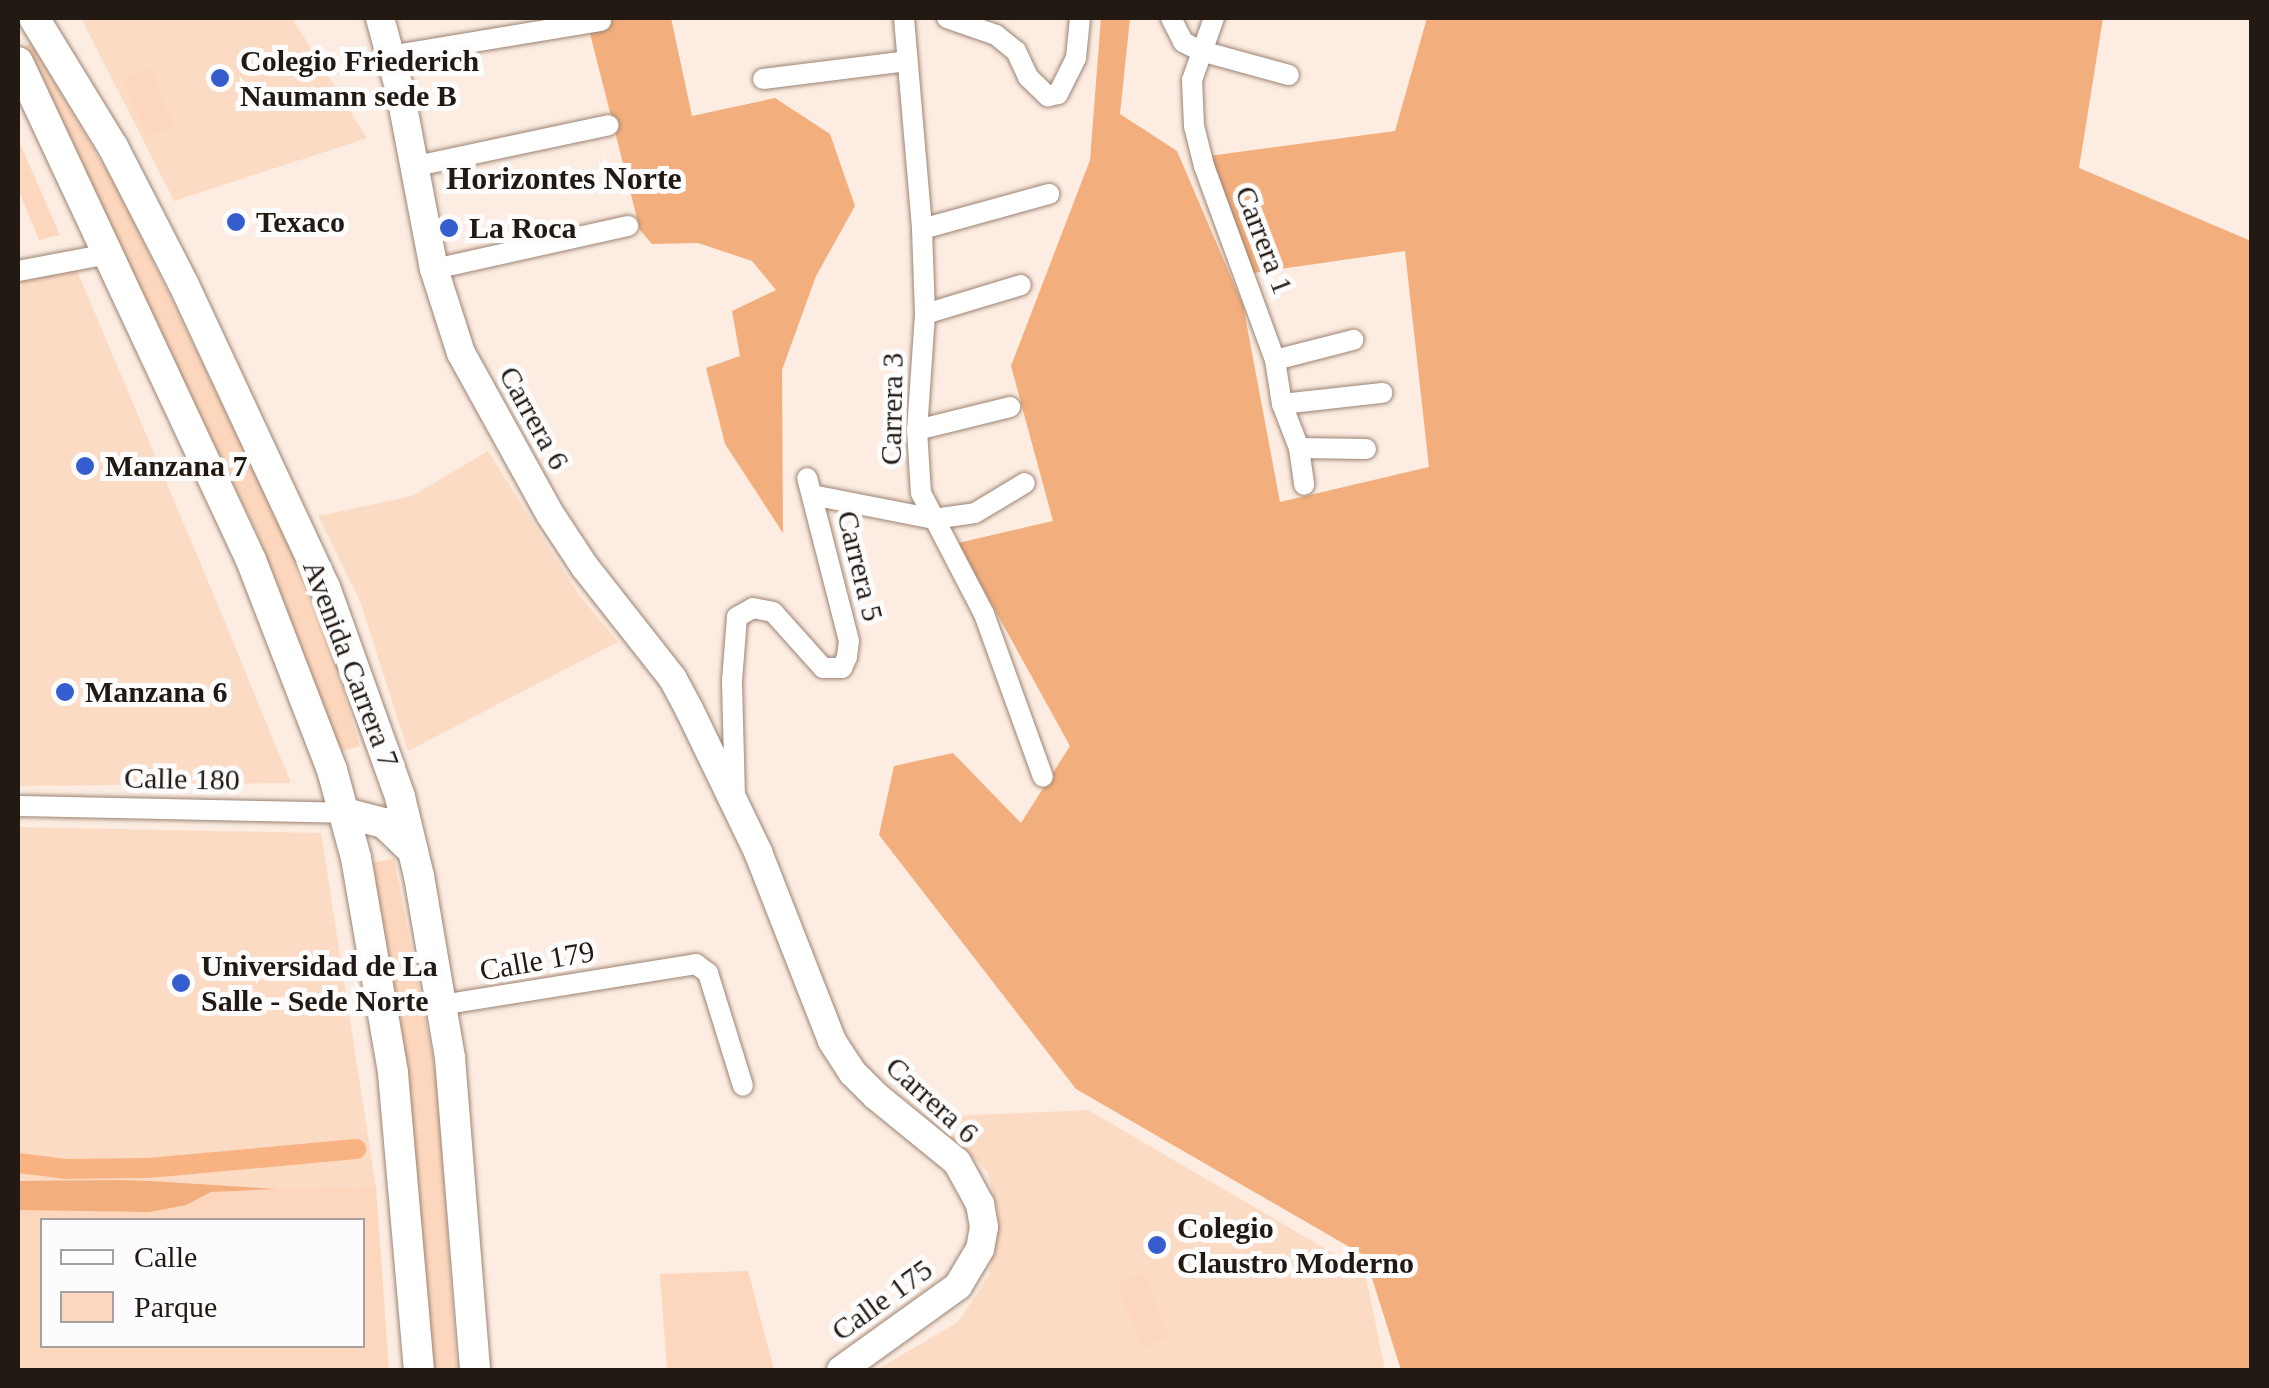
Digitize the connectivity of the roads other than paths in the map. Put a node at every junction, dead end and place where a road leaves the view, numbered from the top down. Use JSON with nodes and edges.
{"nodes":[{"id":1,"x":34,"y":18,"type":"edge"},
{"id":2,"x":380,"y":18,"type":"edge"},
{"id":3,"x":904,"y":18,"type":"edge"},
{"id":4,"x":947,"y":18,"type":"edge"},
{"id":5,"x":1080,"y":18,"type":"edge"},
{"id":6,"x":1171,"y":18,"type":"edge"},
{"id":7,"x":1214,"y":18,"type":"edge"},
{"id":8,"x":601,"y":21,"type":"dead end"},
{"id":9,"x":1201,"y":51,"type":"junction"},
{"id":10,"x":389,"y":56,"type":"junction"},
{"id":11,"x":907,"y":61,"type":"junction"},
{"id":12,"x":18,"y":62,"type":"edge"},
{"id":13,"x":1289,"y":75,"type":"dead end"},
{"id":14,"x":763,"y":79,"type":"dead end"},
{"id":15,"x":609,"y":125,"type":"dead end"},
{"id":16,"x":412,"y":166,"type":"junction"},
{"id":17,"x":1049,"y":194,"type":"dead end"},
{"id":18,"x":628,"y":226,"type":"dead end"},
{"id":19,"x":922,"y":230,"type":"junction"},
{"id":20,"x":108,"y":254,"type":"junction"},
{"id":21,"x":434,"y":268,"type":"junction"},
{"id":22,"x":18,"y":271,"type":"edge"},
{"id":23,"x":1021,"y":285,"type":"dead end"},
{"id":24,"x":924,"y":314,"type":"junction"},
{"id":25,"x":1353,"y":340,"type":"dead end"},
{"id":26,"x":1275,"y":360,"type":"junction"},
{"id":27,"x":1382,"y":393,"type":"dead end"},
{"id":28,"x":1282,"y":404,"type":"junction"},
{"id":29,"x":1010,"y":407,"type":"dead end"},
{"id":30,"x":917,"y":430,"type":"junction"},
{"id":31,"x":1299,"y":448,"type":"junction"},
{"id":32,"x":1366,"y":449,"type":"dead end"},
{"id":33,"x":1025,"y":483,"type":"dead end"},
{"id":34,"x":1304,"y":485,"type":"dead end"},
{"id":35,"x":934,"y":519,"type":"junction"},
{"id":36,"x":737,"y":617,"type":"joint"},
{"id":37,"x":1043,"y":776,"type":"dead end"},
{"id":38,"x":734,"y":805,"type":"junction"},
{"id":39,"x":18,"y":806,"type":"edge"},
{"id":40,"x":344,"y":813,"type":"junction"},
{"id":41,"x":413,"y":851,"type":"junction"},
{"id":42,"x":441,"y":1005,"type":"junction"},
{"id":43,"x":743,"y":1086,"type":"dead end"},
{"id":44,"x":984,"y":1227,"type":"joint"},
{"id":45,"x":418,"y":1370,"type":"edge"},
{"id":46,"x":475,"y":1370,"type":"edge"},
{"id":47,"x":841,"y":1370,"type":"edge"}],
"edges":[{"from":1,"to":41,"type":"main road","name":"Avenida Carrera 7"},
{"from":2,"to":10,"type":"street","name":"Carrera 6"},
{"from":3,"to":11,"type":"street","name":"Carrera 3"},
{"from":4,"to":5,"type":"street"},
{"from":6,"to":9,"type":"street"},
{"from":7,"to":9,"type":"street","name":"Carrera 1"},
{"from":8,"to":10,"type":"street"},
{"from":9,"to":13,"type":"street"},
{"from":9,"to":26,"type":"street","name":"Carrera 1"},
{"from":10,"to":16,"type":"street","name":"Carrera 6"},
{"from":11,"to":14,"type":"street"},
{"from":11,"to":19,"type":"street","name":"Carrera 3"},
{"from":12,"to":20,"type":"main road","name":"Avenida Carrera 7"},
{"from":15,"to":16,"type":"street"},
{"from":16,"to":21,"type":"street","name":"Carrera 6"},
{"from":17,"to":19,"type":"street"},
{"from":18,"to":21,"type":"street"},
{"from":19,"to":24,"type":"street","name":"Carrera 3"},
{"from":20,"to":22,"type":"street"},
{"from":20,"to":40,"type":"main road","name":"Avenida Carrera 7"},
{"from":21,"to":38,"type":"street","name":"Carrera 6"},
{"from":23,"to":24,"type":"street"},
{"from":24,"to":30,"type":"street","name":"Carrera 3"},
{"from":25,"to":26,"type":"street"},
{"from":26,"to":28,"type":"street","name":"Carrera 1"},
{"from":27,"to":28,"type":"street"},
{"from":28,"to":31,"type":"street","name":"Carrera 1"},
{"from":29,"to":30,"type":"street"},
{"from":30,"to":35,"type":"street","name":"Carrera 3"},
{"from":31,"to":32,"type":"street"},
{"from":31,"to":34,"type":"street","name":"Carrera 1"},
{"from":33,"to":35,"type":"street"},
{"from":35,"to":36,"type":"street","name":"Carrera 5"},
{"from":35,"to":37,"type":"street","name":"Carrera 3"},
{"from":36,"to":38,"type":"street","name":"Carrera 6"},
{"from":38,"to":44,"type":"street","name":"Carrera 6"},
{"from":39,"to":40,"type":"street","name":"Calle 180"},
{"from":40,"to":41,"type":"main road"},
{"from":40,"to":45,"type":"main road","name":"Avenida Carrera 7"},
{"from":41,"to":42,"type":"main road","name":"Avenida Carrera 7"},
{"from":42,"to":43,"type":"street","name":"Calle 179"},
{"from":42,"to":46,"type":"main road","name":"Avenida Carrera 7"},
{"from":44,"to":47,"type":"street","name":"Calle 175"}]}
